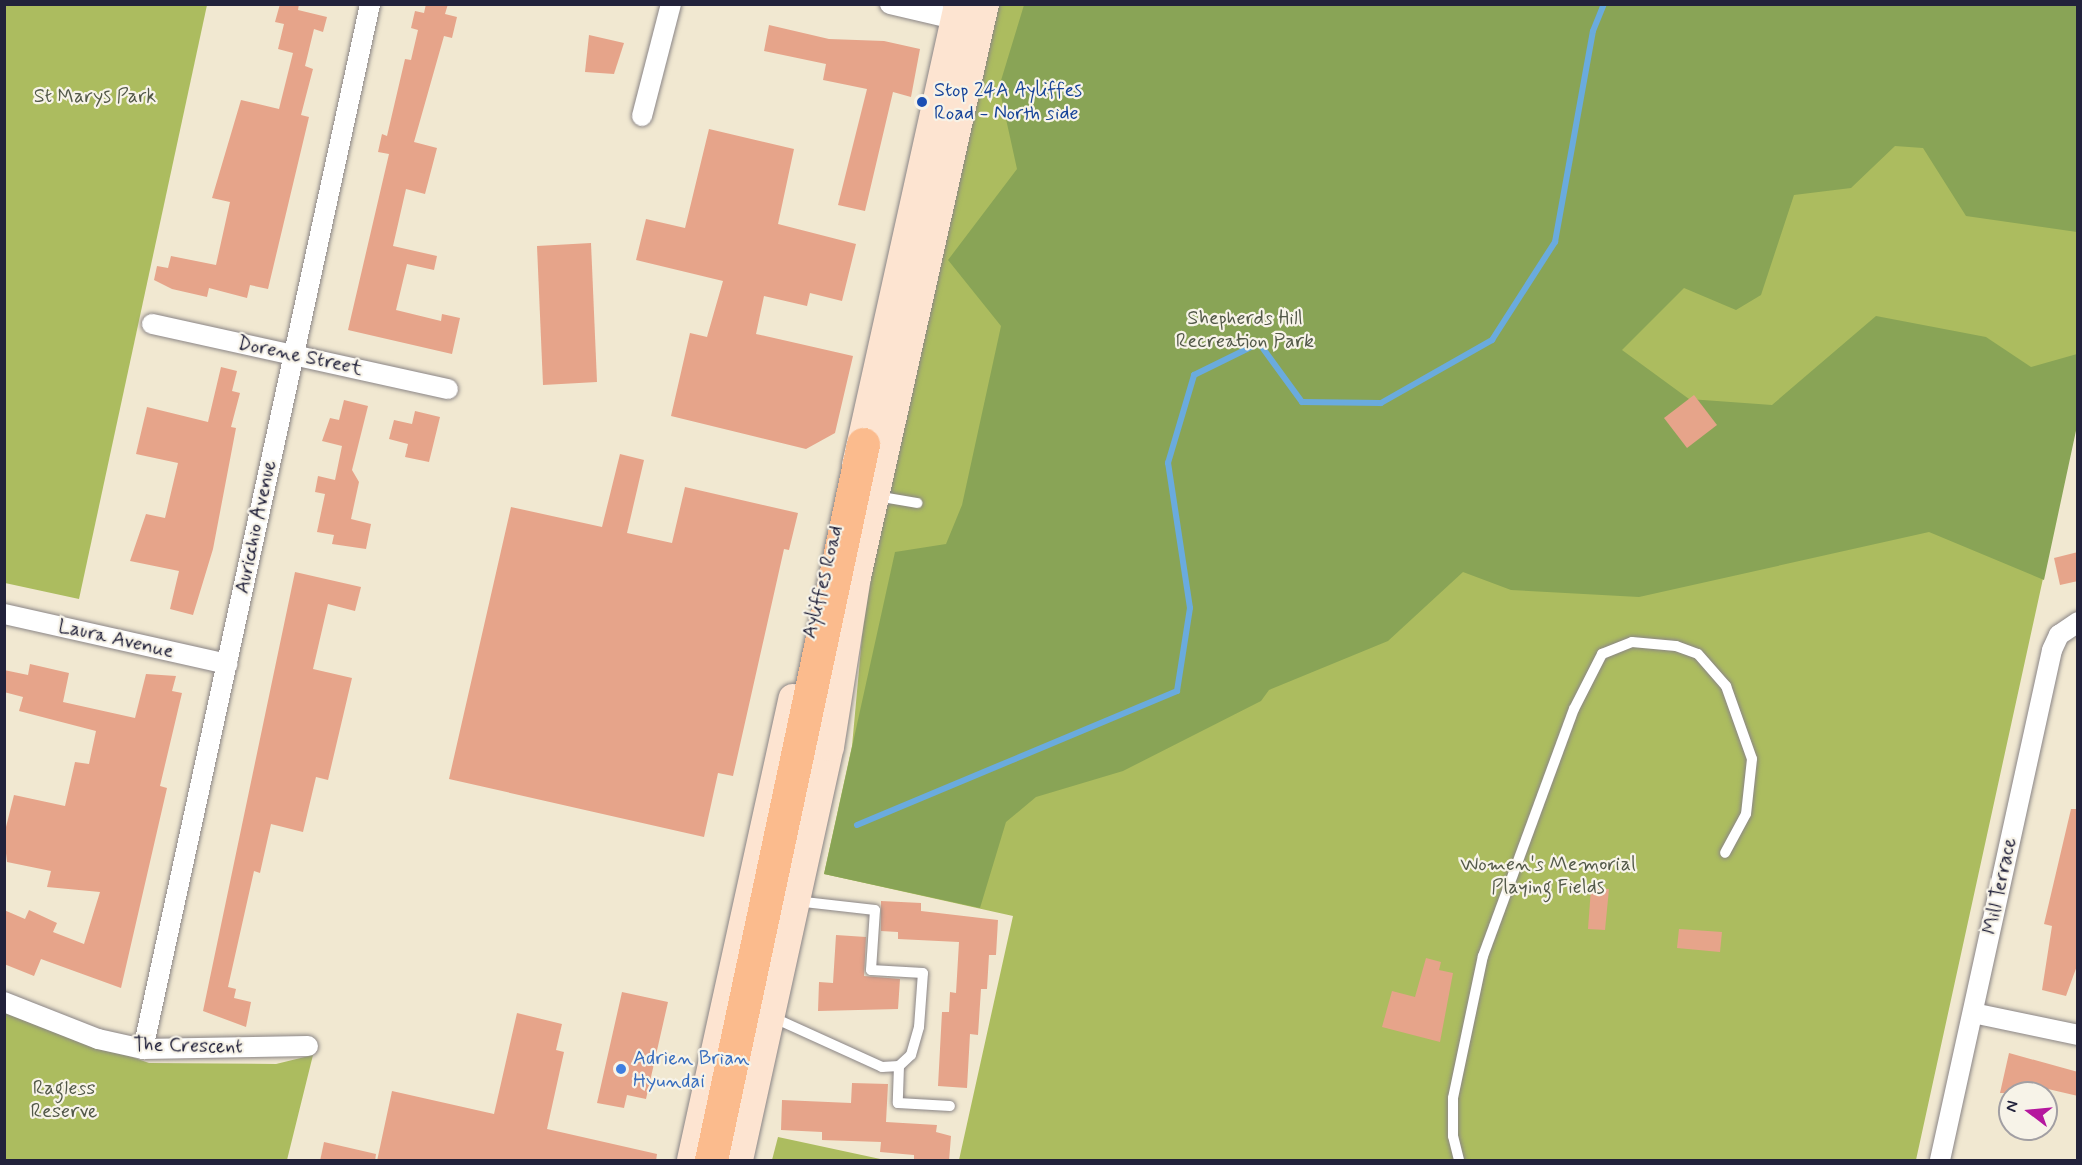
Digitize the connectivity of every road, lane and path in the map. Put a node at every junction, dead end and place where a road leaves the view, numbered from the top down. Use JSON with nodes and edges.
{"nodes":[{"id":1,"x":370,"y":4,"type":"edge"},
{"id":2,"x":671,"y":4,"type":"edge"},
{"id":3,"x":890,"y":4,"type":"edge"},
{"id":4,"x":969,"y":13,"type":"edge"},
{"id":5,"x":642,"y":116,"type":"dead end"},
{"id":6,"x":152,"y":324,"type":"dead end"},
{"id":7,"x":294,"y":355,"type":"junction"},
{"id":8,"x":448,"y":389,"type":"dead end"},
{"id":9,"x":863,"y":444,"type":"junction"},
{"id":10,"x":875,"y":495,"type":"junction"},
{"id":11,"x":917,"y":503,"type":"dead end"},
{"id":12,"x":4,"y":614,"type":"edge"},
{"id":13,"x":2078,"y":622,"type":"edge"},
{"id":14,"x":227,"y":664,"type":"junction"},
{"id":15,"x":1725,"y":853,"type":"dead end"},
{"id":16,"x":796,"y":902,"type":"junction"},
{"id":17,"x":4,"y":1002,"type":"edge"},
{"id":18,"x":1973,"y":1013,"type":"junction"},
{"id":19,"x":770,"y":1016,"type":"junction"},
{"id":20,"x":2078,"y":1035,"type":"edge"},
{"id":21,"x":308,"y":1046,"type":"dead end"},
{"id":22,"x":143,"y":1049,"type":"junction"},
{"id":23,"x":899,"y":1066,"type":"junction"},
{"id":24,"x":950,"y":1106,"type":"dead end"},
{"id":25,"x":691,"y":1161,"type":"edge"},
{"id":26,"x":711,"y":1161,"type":"edge"},
{"id":27,"x":740,"y":1161,"type":"edge"},
{"id":28,"x":1460,"y":1161,"type":"edge"},
{"id":29,"x":1940,"y":1161,"type":"edge"}],
"edges":[{"from":1,"to":7,"type":"street","name":"Auricchio Avenue"},
{"from":2,"to":5,"type":"street"},
{"from":3,"to":4,"type":"street"},
{"from":4,"to":9,"type":"main road","name":"Ayliffes Road"},
{"from":4,"to":10,"type":"main road","name":"Ayliffes Road"},
{"from":6,"to":7,"type":"street","name":"Dorene Street"},
{"from":7,"to":8,"type":"street","name":"Dorene Street"},
{"from":7,"to":14,"type":"street","name":"Auricchio Avenue"},
{"from":9,"to":25,"type":"main road","name":"Ayliffes Road"},
{"from":9,"to":26,"type":"highway"},
{"from":10,"to":11,"type":"lane"},
{"from":10,"to":16,"type":"main road","name":"Ayliffes Road"},
{"from":12,"to":14,"type":"street","name":"Laura Avenue"},
{"from":13,"to":18,"type":"street","name":"Mill Terrace"},
{"from":14,"to":22,"type":"street","name":"Auricchio Avenue"},
{"from":15,"to":28,"type":"lane"},
{"from":16,"to":19,"type":"main road","name":"Ayliffes Road"},
{"from":16,"to":23,"type":"lane"},
{"from":17,"to":22,"type":"street","name":"The Crescent"},
{"from":18,"to":20,"type":"street"},
{"from":18,"to":29,"type":"street","name":"Mill Terrace"},
{"from":19,"to":23,"type":"lane"},
{"from":19,"to":27,"type":"main road","name":"Ayliffes Road"},
{"from":21,"to":22,"type":"street","name":"The Crescent"},
{"from":23,"to":24,"type":"lane"}]}
